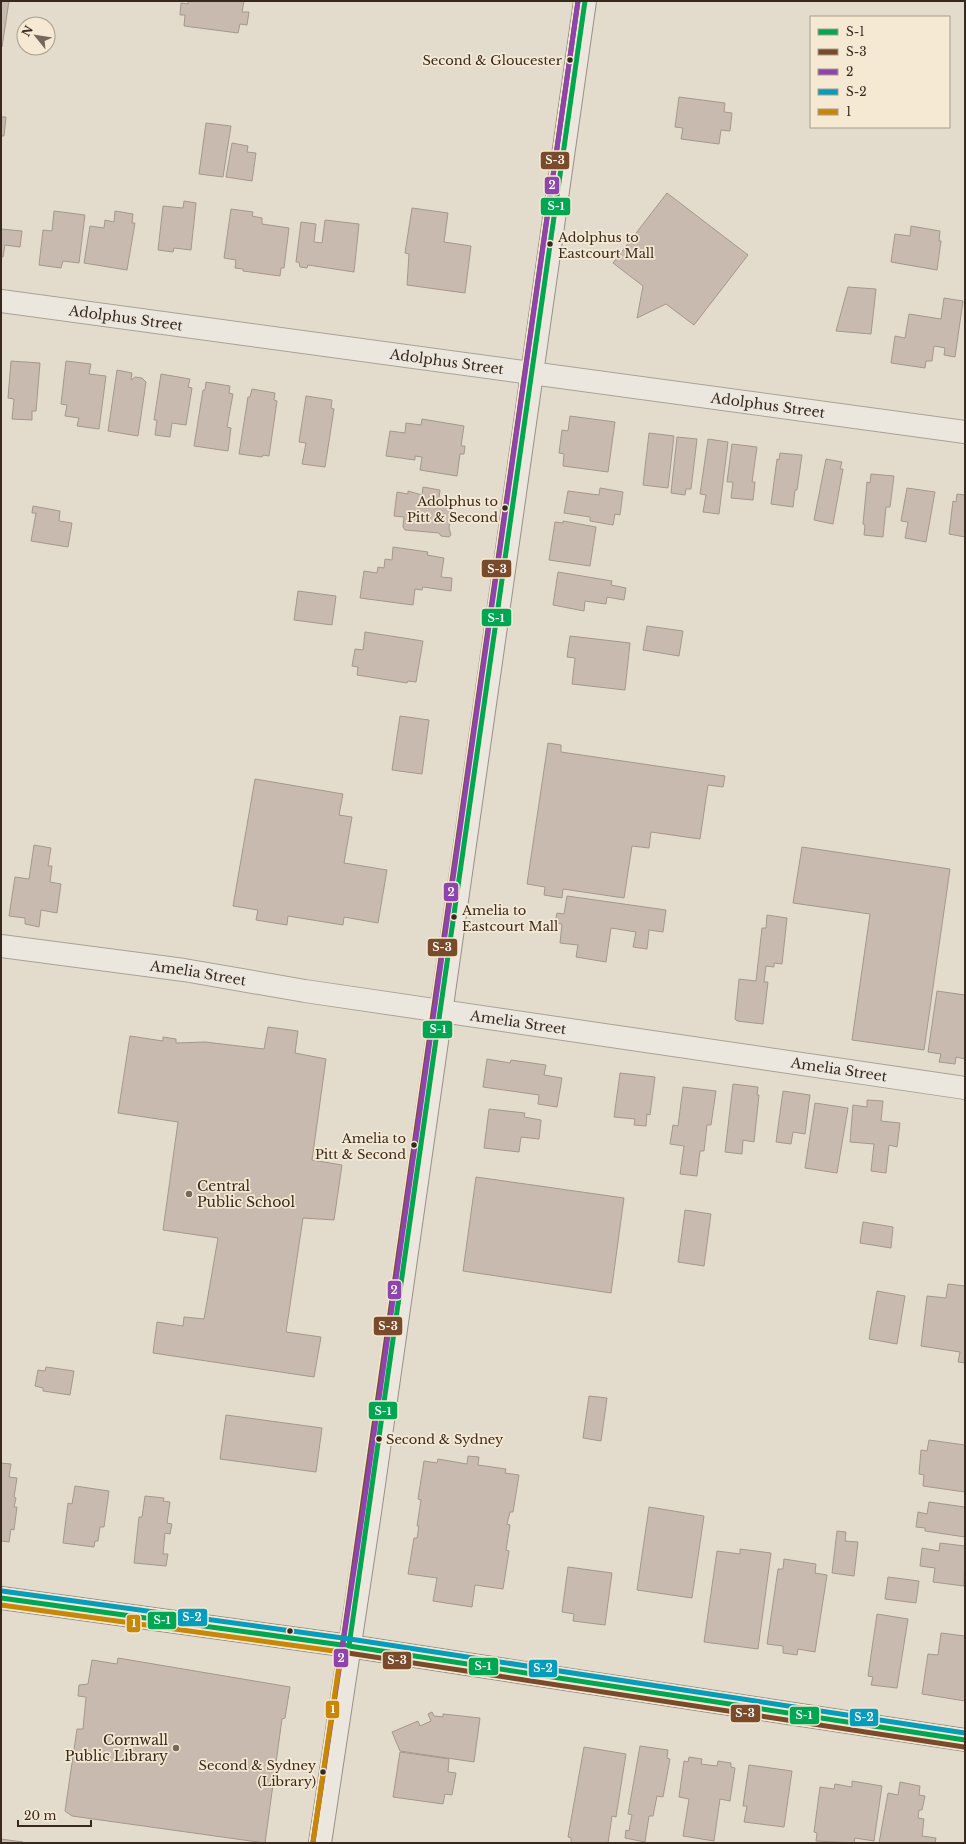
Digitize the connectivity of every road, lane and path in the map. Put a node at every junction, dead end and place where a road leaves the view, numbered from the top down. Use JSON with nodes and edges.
{"nodes":[{"id":1,"x":585,"y":1,"type":"edge"},
{"id":2,"x":1,"y":301,"type":"edge"},
{"id":3,"x":532,"y":373,"type":"junction"},
{"id":4,"x":965,"y":432,"type":"edge"},
{"id":5,"x":1,"y":946,"type":"edge"},
{"id":6,"x":440,"y":1010,"type":"junction"},
{"id":7,"x":965,"y":1088,"type":"edge"},
{"id":8,"x":1,"y":1598,"type":"edge"},
{"id":9,"x":349,"y":1646,"type":"junction"},
{"id":10,"x":965,"y":1740,"type":"edge"},
{"id":11,"x":320,"y":1843,"type":"edge"}],
"edges":[{"from":1,"to":3,"type":"street"},
{"from":2,"to":3,"type":"street","name":"Adolphus Street"},
{"from":3,"to":4,"type":"street","name":"Adolphus Street"},
{"from":3,"to":6,"type":"street"},
{"from":5,"to":6,"type":"street","name":"Amelia Street"},
{"from":6,"to":7,"type":"street","name":"Amelia Street"},
{"from":6,"to":9,"type":"street"},
{"from":8,"to":9,"type":"street"},
{"from":9,"to":10,"type":"street"},
{"from":9,"to":11,"type":"street"}]}
